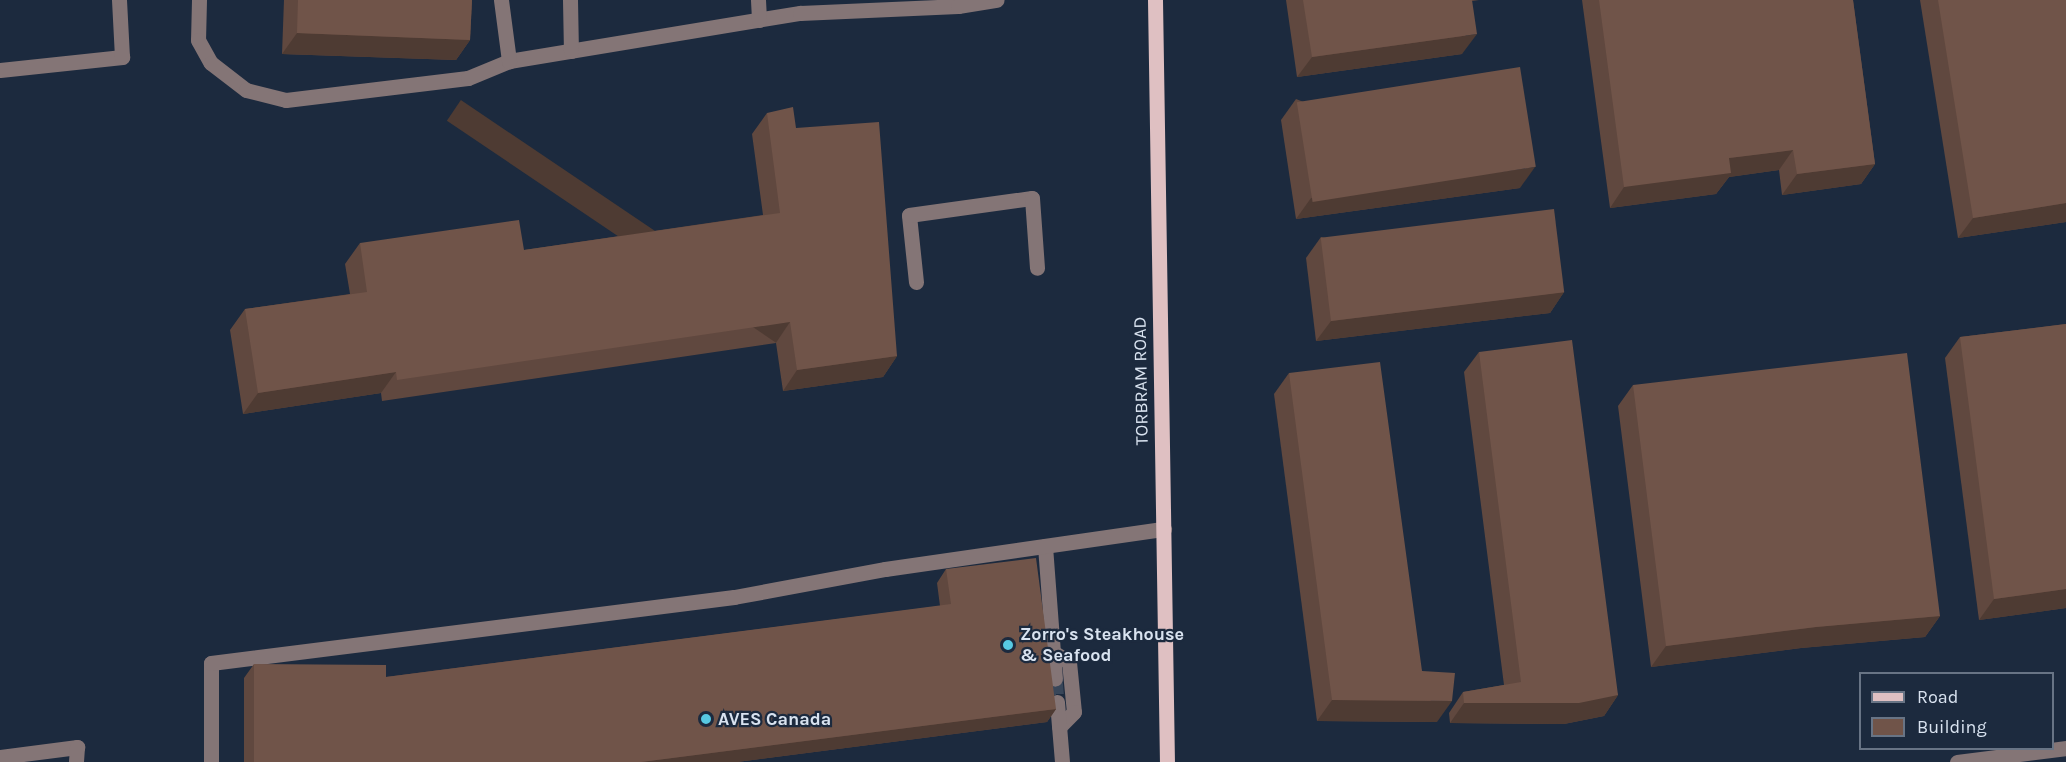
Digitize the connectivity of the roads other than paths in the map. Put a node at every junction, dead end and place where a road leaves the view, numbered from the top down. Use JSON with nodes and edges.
{"nodes":[{"id":1,"x":119,"y":0,"type":"edge"},
{"id":2,"x":199,"y":0,"type":"edge"},
{"id":3,"x":501,"y":0,"type":"edge"},
{"id":4,"x":570,"y":0,"type":"edge"},
{"id":5,"x":758,"y":0,"type":"edge"},
{"id":6,"x":997,"y":0,"type":"edge"},
{"id":7,"x":1155,"y":0,"type":"edge"},
{"id":8,"x":800,"y":7,"type":"edge"},
{"id":9,"x":759,"y":20,"type":"junction"},
{"id":10,"x":571,"y":51,"type":"junction"},
{"id":11,"x":509,"y":61,"type":"junction"},
{"id":12,"x":0,"y":70,"type":"edge"},
{"id":13,"x":1037,"y":268,"type":"dead end"},
{"id":14,"x":916,"y":282,"type":"dead end"},
{"id":15,"x":1164,"y":529,"type":"junction"},
{"id":16,"x":1045,"y":546,"type":"junction"},
{"id":17,"x":1053,"y":652,"type":"junction"},
{"id":18,"x":1055,"y":679,"type":"tunnel mouth"},
{"id":19,"x":1057,"y":702,"type":"tunnel mouth"},
{"id":20,"x":1059,"y":727,"type":"junction"},
{"id":21,"x":2051,"y":750,"type":"edge"},
{"id":22,"x":0,"y":757,"type":"edge"},
{"id":23,"x":76,"y":762,"type":"edge"},
{"id":24,"x":211,"y":762,"type":"edge"},
{"id":25,"x":1062,"y":762,"type":"edge"},
{"id":26,"x":1167,"y":762,"type":"edge"},
{"id":27,"x":1963,"y":762,"type":"edge"}],
"edges":[{"from":1,"to":12,"type":"street"},
{"from":2,"to":11,"type":"street"},
{"from":3,"to":11,"type":"street"},
{"from":4,"to":10,"type":"street"},
{"from":5,"to":9,"type":"street"},
{"from":6,"to":8,"type":"street"},
{"from":7,"to":15,"type":"main road","name":"TORBRAM ROAD"},
{"from":8,"to":9,"type":"street"},
{"from":9,"to":10,"type":"street"},
{"from":10,"to":11,"type":"street"},
{"from":13,"to":14,"type":"street"},
{"from":15,"to":16,"type":"street"},
{"from":15,"to":26,"type":"main road","name":"TORBRAM ROAD"},
{"from":16,"to":17,"type":"street"},
{"from":16,"to":24,"type":"street"},
{"from":17,"to":18,"type":"street"},
{"from":17,"to":20,"type":"street"},
{"from":19,"to":20,"type":"street"},
{"from":20,"to":25,"type":"street"},
{"from":21,"to":27,"type":"street"},
{"from":22,"to":23,"type":"street"}]}
